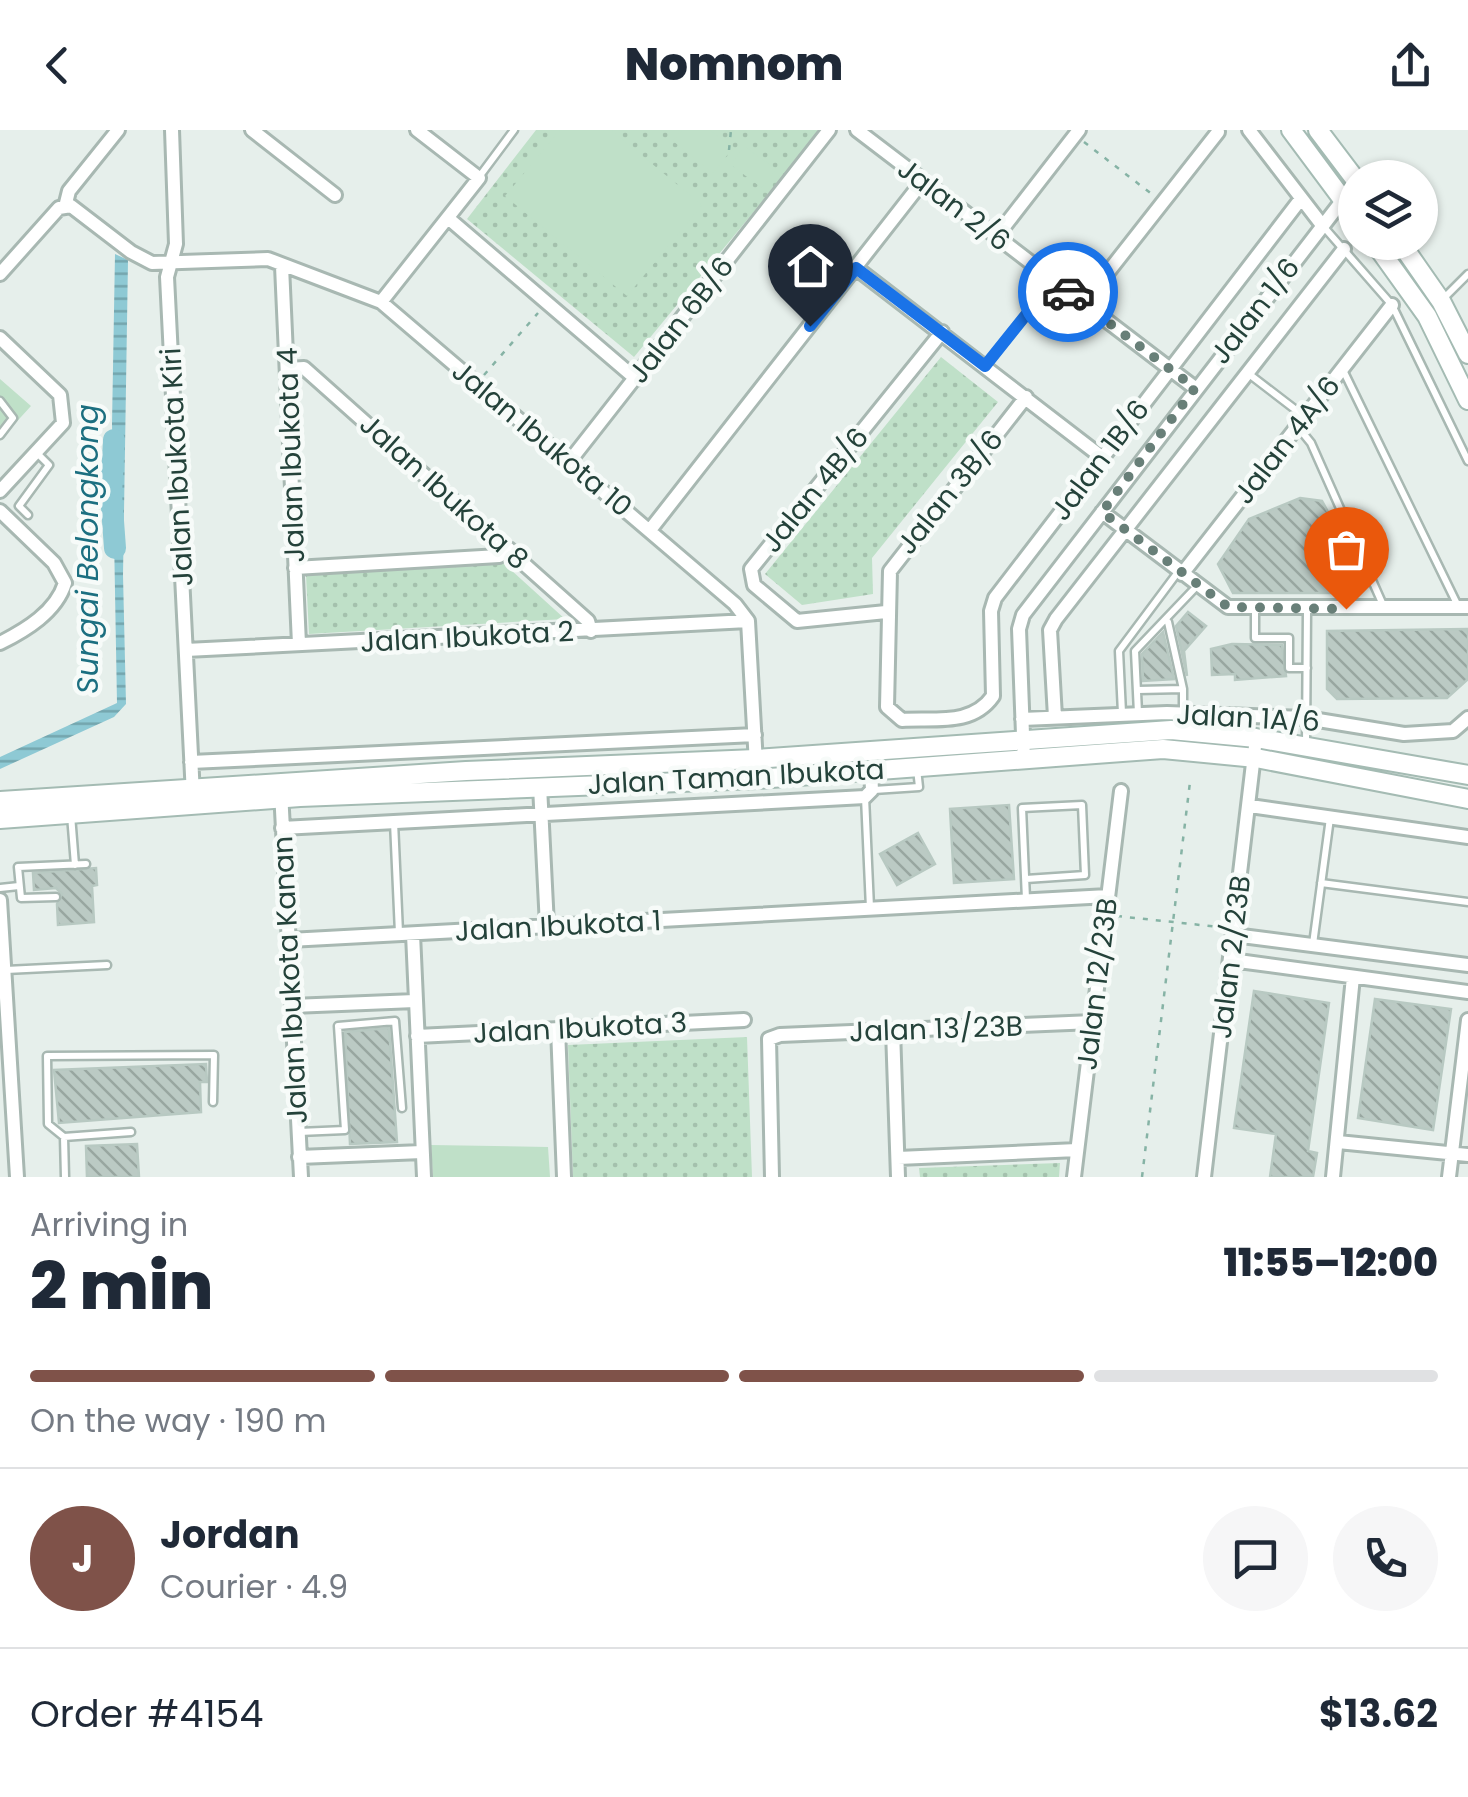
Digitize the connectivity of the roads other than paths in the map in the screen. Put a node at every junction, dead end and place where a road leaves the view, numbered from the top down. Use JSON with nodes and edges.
{"nodes":[{"id":1,"x":118,"y":130,"type":"edge"},
{"id":2,"x":172,"y":130,"type":"edge"},
{"id":3,"x":252,"y":130,"type":"edge"},
{"id":4,"x":416,"y":130,"type":"edge"},
{"id":5,"x":514,"y":130,"type":"edge"},
{"id":6,"x":828,"y":130,"type":"edge"},
{"id":7,"x":856,"y":130,"type":"edge"},
{"id":8,"x":1056,"y":130,"type":"edge"},
{"id":9,"x":1249,"y":130,"type":"edge"},
{"id":10,"x":1290,"y":130,"type":"edge"},
{"id":11,"x":1318,"y":130,"type":"edge"},
{"id":12,"x":1218,"y":132,"type":"edge"},
{"id":13,"x":1075,"y":135,"type":"edge"},
{"id":14,"x":1338,"y":165,"type":"edge"},
{"id":15,"x":1338,"y":175,"type":"edge"},
{"id":16,"x":479,"y":178,"type":"junction"},
{"id":17,"x":922,"y":182,"type":"junction"},
{"id":18,"x":335,"y":195,"type":"dead end"},
{"id":19,"x":1300,"y":200,"type":"junction"},
{"id":20,"x":1338,"y":204,"type":"edge"},
{"id":21,"x":65,"y":207,"type":"junction"},
{"id":22,"x":448,"y":218,"type":"junction"},
{"id":23,"x":1322,"y":225,"type":"junction"},
{"id":24,"x":996,"y":237,"type":"junction"},
{"id":25,"x":1338,"y":243,"type":"edge"},
{"id":26,"x":1338,"y":258,"type":"edge"},
{"id":27,"x":1353,"y":260,"type":"edge"},
{"id":28,"x":1387,"y":260,"type":"edge"},
{"id":29,"x":1413,"y":260,"type":"edge"},
{"id":30,"x":168,"y":265,"type":"junction"},
{"id":31,"x":282,"y":266,"type":"junction"},
{"id":32,"x":856,"y":268,"type":"junction"},
{"id":33,"x":0,"y":274,"type":"edge"},
{"id":34,"x":1468,"y":274,"type":"edge"},
{"id":35,"x":1053,"y":281,"type":"junction"},
{"id":36,"x":1441,"y":300,"type":"junction"},
{"id":37,"x":381,"y":302,"type":"junction"},
{"id":38,"x":1083,"y":304,"type":"junction"},
{"id":39,"x":1392,"y":305,"type":"junction"},
{"id":40,"x":942,"y":332,"type":"junction"},
{"id":41,"x":0,"y":338,"type":"edge"},
{"id":42,"x":1468,"y":354,"type":"edge"},
{"id":43,"x":985,"y":366,"type":"junction"},
{"id":44,"x":1170,"y":368,"type":"junction"},
{"id":45,"x":288,"y":369,"type":"junction"},
{"id":46,"x":1342,"y":369,"type":"junction"},
{"id":47,"x":1248,"y":374,"type":"junction"},
{"id":48,"x":636,"y":379,"type":"junction"},
{"id":49,"x":1195,"y":388,"type":"junction"},
{"id":50,"x":1026,"y":398,"type":"junction"},
{"id":51,"x":1468,"y":400,"type":"edge"},
{"id":52,"x":0,"y":401,"type":"edge"},
{"id":53,"x":1301,"y":421,"type":"junction"},
{"id":54,"x":0,"y":435,"type":"edge"},
{"id":55,"x":36,"y":452,"type":"junction"},
{"id":56,"x":1102,"y":458,"type":"junction"},
{"id":57,"x":1468,"y":461,"type":"edge"},
{"id":58,"x":569,"y":462,"type":"junction"},
{"id":59,"x":0,"y":491,"type":"edge"},
{"id":60,"x":0,"y":512,"type":"edge"},
{"id":61,"x":1102,"y":512,"type":"junction"},
{"id":62,"x":28,"y":515,"type":"dead end"},
{"id":63,"x":650,"y":530,"type":"junction"},
{"id":64,"x":1126,"y":530,"type":"junction"},
{"id":65,"x":509,"y":549,"type":"junction"},
{"id":66,"x":296,"y":568,"type":"junction"},
{"id":67,"x":1180,"y":573,"type":"junction"},
{"id":68,"x":1197,"y":586,"type":"junction"},
{"id":69,"x":1463,"y":608,"type":"edge"},
{"id":70,"x":1255,"y":609,"type":"junction"},
{"id":71,"x":1384,"y":609,"type":"junction"},
{"id":72,"x":1307,"y":610,"type":"junction"},
{"id":73,"x":886,"y":612,"type":"junction"},
{"id":74,"x":748,"y":621,"type":"junction"},
{"id":75,"x":1168,"y":622,"type":"junction"},
{"id":76,"x":591,"y":631,"type":"junction"},
{"id":77,"x":0,"y":643,"type":"edge"},
{"id":78,"x":299,"y":644,"type":"junction"},
{"id":79,"x":186,"y":650,"type":"junction"},
{"id":80,"x":1306,"y":668,"type":"junction"},
{"id":81,"x":1138,"y":690,"type":"junction"},
{"id":82,"x":1183,"y":690,"type":"junction"},
{"id":83,"x":1122,"y":714,"type":"junction"},
{"id":84,"x":1138,"y":714,"type":"junction"},
{"id":85,"x":1183,"y":714,"type":"junction"},
{"id":86,"x":1055,"y":717,"type":"junction"},
{"id":87,"x":947,"y":718,"type":"joint"},
{"id":88,"x":1306,"y":718,"type":"junction"},
{"id":89,"x":1468,"y":718,"type":"edge"},
{"id":90,"x":1022,"y":719,"type":"junction"},
{"id":91,"x":754,"y":735,"type":"junction"},
{"id":92,"x":1256,"y":738,"type":"junction"},
{"id":93,"x":1023,"y":741,"type":"junction"},
{"id":94,"x":1306,"y":746,"type":"junction"},
{"id":95,"x":464,"y":748,"type":"junction"},
{"id":96,"x":1256,"y":758,"type":"junction"},
{"id":97,"x":756,"y":759,"type":"junction"},
{"id":98,"x":1024,"y":761,"type":"junction"},
{"id":99,"x":191,"y":762,"type":"junction"},
{"id":100,"x":466,"y":771,"type":"junction"},
{"id":101,"x":1468,"y":775,"type":"edge"},
{"id":102,"x":757,"y":778,"type":"junction"},
{"id":103,"x":540,"y":786,"type":"junction"},
{"id":104,"x":870,"y":786,"type":"junction"},
{"id":105,"x":280,"y":791,"type":"junction"},
{"id":106,"x":1121,"y":791,"type":"dead end"},
{"id":107,"x":193,"y":797,"type":"junction"},
{"id":108,"x":1468,"y":799,"type":"edge"},
{"id":109,"x":0,"y":801,"type":"edge"},
{"id":110,"x":1250,"y":806,"type":"junction"},
{"id":111,"x":71,"y":814,"type":"junction"},
{"id":112,"x":542,"y":814,"type":"junction"},
{"id":113,"x":1330,"y":817,"type":"junction"},
{"id":114,"x":0,"y":819,"type":"edge"},
{"id":115,"x":394,"y":822,"type":"junction"},
{"id":116,"x":282,"y":828,"type":"junction"},
{"id":117,"x":1468,"y":837,"type":"edge"},
{"id":118,"x":75,"y":864,"type":"junction"},
{"id":119,"x":86,"y":864,"type":"dead end"},
{"id":120,"x":1026,"y":878,"type":"junction"},
{"id":121,"x":1321,"y":883,"type":"junction"},
{"id":122,"x":19,"y":886,"type":"junction"},
{"id":123,"x":0,"y":888,"type":"edge"},
{"id":124,"x":56,"y":896,"type":"dead end"},
{"id":125,"x":1108,"y":896,"type":"junction"},
{"id":126,"x":0,"y":900,"type":"edge"},
{"id":127,"x":1026,"y":900,"type":"junction"},
{"id":128,"x":1468,"y":902,"type":"edge"},
{"id":129,"x":870,"y":909,"type":"junction"},
{"id":130,"x":547,"y":926,"type":"junction"},
{"id":131,"x":1234,"y":932,"type":"junction"},
{"id":132,"x":406,"y":934,"type":"junction"},
{"id":133,"x":288,"y":940,"type":"junction"},
{"id":134,"x":1313,"y":946,"type":"junction"},
{"id":135,"x":1231,"y":960,"type":"junction"},
{"id":136,"x":107,"y":965,"type":"dead end"},
{"id":137,"x":1468,"y":966,"type":"edge"},
{"id":138,"x":1354,"y":977,"type":"junction"},
{"id":139,"x":3,"y":980,"type":"edge"},
{"id":140,"x":1468,"y":992,"type":"edge"},
{"id":141,"x":414,"y":1001,"type":"junction"},
{"id":142,"x":292,"y":1006,"type":"junction"},
{"id":143,"x":744,"y":1020,"type":"dead end"},
{"id":144,"x":1468,"y":1020,"type":"edge"},
{"id":145,"x":1093,"y":1022,"type":"junction"},
{"id":146,"x":558,"y":1029,"type":"junction"},
{"id":147,"x":894,"y":1030,"type":"junction"},
{"id":148,"x":417,"y":1036,"type":"junction"},
{"id":149,"x":418,"y":1060,"type":"junction"},
{"id":150,"x":399,"y":1062,"type":"junction"},
{"id":151,"x":213,"y":1102,"type":"dead end"},
{"id":152,"x":402,"y":1108,"type":"dead end"},
{"id":153,"x":131,"y":1132,"type":"dead end"},
{"id":154,"x":298,"y":1132,"type":"junction"},
{"id":155,"x":64,"y":1137,"type":"junction"},
{"id":156,"x":1338,"y":1142,"type":"junction"},
{"id":157,"x":1077,"y":1150,"type":"junction"},
{"id":158,"x":422,"y":1152,"type":"junction"},
{"id":159,"x":1452,"y":1154,"type":"junction"},
{"id":160,"x":1468,"y":1155,"type":"edge"},
{"id":161,"x":299,"y":1157,"type":"junction"},
{"id":162,"x":898,"y":1158,"type":"junction"},
{"id":163,"x":17,"y":1177,"type":"edge"},
{"id":164,"x":65,"y":1177,"type":"edge"},
{"id":165,"x":301,"y":1177,"type":"edge"},
{"id":166,"x":424,"y":1177,"type":"edge"},
{"id":167,"x":564,"y":1177,"type":"edge"},
{"id":168,"x":772,"y":1177,"type":"edge"},
{"id":169,"x":898,"y":1177,"type":"edge"},
{"id":170,"x":1074,"y":1177,"type":"edge"},
{"id":171,"x":1204,"y":1177,"type":"edge"},
{"id":172,"x":1333,"y":1177,"type":"edge"},
{"id":173,"x":1449,"y":1177,"type":"edge"}],
"edges":[{"from":1,"to":21,"type":"street"},
{"from":2,"to":30,"type":"street","name":"Jalan Ibukota Kiri"},
{"from":3,"to":18,"type":"street"},
{"from":4,"to":16,"type":"street"},
{"from":5,"to":16,"type":"lane"},
{"from":6,"to":48,"type":"street","name":"Jalan 6B/6"},
{"from":7,"to":17,"type":"street","name":"Jalan 2/6"},
{"from":8,"to":13,"type":"street"},
{"from":9,"to":19,"type":"street"},
{"from":10,"to":15,"type":"main road"},
{"from":11,"to":14,"type":"main road"},
{"from":12,"to":38,"type":"street"},
{"from":13,"to":24,"type":"street"},
{"from":16,"to":22,"type":"street"},
{"from":17,"to":24,"type":"street","name":"Jalan 2/6"},
{"from":17,"to":32,"type":"street"},
{"from":19,"to":23,"type":"street"},
{"from":19,"to":44,"type":"street","name":"Jalan 1B/6"},
{"from":20,"to":23,"type":"street","name":"Jalan 1/6"},
{"from":21,"to":30,"type":"street"},
{"from":21,"to":33,"type":"street"},
{"from":22,"to":37,"type":"street"},
{"from":22,"to":48,"type":"street"},
{"from":23,"to":25,"type":"lane"},
{"from":23,"to":49,"type":"street","name":"Jalan 1/6"},
{"from":24,"to":35,"type":"street","name":"Jalan 2/6"},
{"from":26,"to":47,"type":"street"},
{"from":27,"to":39,"type":"lane"},
{"from":28,"to":51,"type":"main road"},
{"from":29,"to":36,"type":"main road"},
{"from":30,"to":31,"type":"street","name":"Jalan Ibukota 10"},
{"from":30,"to":79,"type":"street","name":"Jalan Ibukota Kiri"},
{"from":31,"to":37,"type":"street","name":"Jalan Ibukota 10"},
{"from":31,"to":45,"type":"street","name":"Jalan Ibukota 4"},
{"from":32,"to":40,"type":"street"},
{"from":32,"to":63,"type":"street"},
{"from":34,"to":36,"type":"lane"},
{"from":35,"to":38,"type":"street","name":"Jalan 2/6"},
{"from":35,"to":43,"type":"lane"},
{"from":36,"to":42,"type":"main road"},
{"from":37,"to":58,"type":"street","name":"Jalan Ibukota 10"},
{"from":38,"to":44,"type":"street","name":"Jalan 2/6"},
{"from":39,"to":46,"type":"street","name":"Jalan 4A/6"},
{"from":39,"to":57,"type":"lane"},
{"from":40,"to":43,"type":"street"},
{"from":40,"to":73,"type":"street","name":"Jalan 4B/6"},
{"from":41,"to":55,"type":"street"},
{"from":43,"to":50,"type":"street"},
{"from":44,"to":49,"type":"street","name":"Jalan 2/6"},
{"from":44,"to":56,"type":"street","name":"Jalan 1B/6"},
{"from":45,"to":65,"type":"street","name":"Jalan Ibukota 8"},
{"from":45,"to":66,"type":"street","name":"Jalan Ibukota 4"},
{"from":46,"to":53,"type":"street","name":"Jalan 4A/6"},
{"from":46,"to":69,"type":"lane"},
{"from":47,"to":53,"type":"lane"},
{"from":47,"to":64,"type":"street"},
{"from":48,"to":58,"type":"street","name":"Jalan 6B/6"},
{"from":49,"to":61,"type":"street","name":"Jalan 1/6"},
{"from":50,"to":56,"type":"street"},
{"from":50,"to":73,"type":"street","name":"Jalan 3B/6"},
{"from":52,"to":54,"type":"lane"},
{"from":53,"to":67,"type":"street","name":"Jalan 4A/6"},
{"from":53,"to":71,"type":"lane"},
{"from":55,"to":59,"type":"street"},
{"from":55,"to":62,"type":"lane"},
{"from":56,"to":87,"type":"street","name":"Jalan 1B/6"},
{"from":58,"to":63,"type":"street","name":"Jalan Ibukota 10"},
{"from":60,"to":77,"type":"street"},
{"from":61,"to":64,"type":"street"},
{"from":61,"to":90,"type":"street","name":"Jalan 1/6"},
{"from":63,"to":74,"type":"street","name":"Jalan Ibukota 10"},
{"from":64,"to":67,"type":"street"},
{"from":64,"to":86,"type":"street"},
{"from":65,"to":66,"type":"street"},
{"from":65,"to":76,"type":"street","name":"Jalan Ibukota 8"},
{"from":66,"to":78,"type":"street","name":"Jalan Ibukota 4"},
{"from":67,"to":68,"type":"street"},
{"from":67,"to":83,"type":"lane"},
{"from":68,"to":70,"type":"street"},
{"from":68,"to":75,"type":"lane"},
{"from":69,"to":71,"type":"street"},
{"from":70,"to":72,"type":"street"},
{"from":70,"to":80,"type":"lane"},
{"from":71,"to":72,"type":"street"},
{"from":72,"to":80,"type":"lane"},
{"from":73,"to":87,"type":"street","name":"Jalan 3B/6"},
{"from":74,"to":76,"type":"street","name":"Jalan Ibukota 2"},
{"from":74,"to":91,"type":"street"},
{"from":75,"to":81,"type":"lane"},
{"from":75,"to":82,"type":"lane"},
{"from":76,"to":78,"type":"street","name":"Jalan Ibukota 2"},
{"from":78,"to":79,"type":"street","name":"Jalan Ibukota 2"},
{"from":79,"to":99,"type":"street","name":"Jalan Ibukota Kiri"},
{"from":80,"to":88,"type":"lane"},
{"from":81,"to":82,"type":"lane"},
{"from":81,"to":84,"type":"lane"},
{"from":82,"to":85,"type":"lane"},
{"from":83,"to":84,"type":"street","name":"Jalan 1A/6"},
{"from":83,"to":86,"type":"street","name":"Jalan 1A/6"},
{"from":84,"to":85,"type":"street","name":"Jalan 1A/6"},
{"from":85,"to":88,"type":"street","name":"Jalan 1A/6"},
{"from":86,"to":90,"type":"street","name":"Jalan 1A/6"},
{"from":88,"to":89,"type":"street","name":"Jalan 1A/6"},
{"from":88,"to":94,"type":"lane"},
{"from":90,"to":93,"type":"street","name":"Jalan 1/6"},
{"from":91,"to":95,"type":"street"},
{"from":91,"to":97,"type":"street"},
{"from":92,"to":93,"type":"main road","name":"Jalan Taman Ibukota"},
{"from":92,"to":94,"type":"main road","name":"Jalan Taman Ibukota"},
{"from":92,"to":96,"type":"street","name":"Jalan 2/23B"},
{"from":93,"to":97,"type":"main road","name":"Jalan Taman Ibukota"},
{"from":93,"to":98,"type":"street","name":"Jalan 1/6"},
{"from":94,"to":101,"type":"main road","name":"Jalan Taman Ibukota"},
{"from":95,"to":99,"type":"street"},
{"from":95,"to":100,"type":"street"},
{"from":96,"to":98,"type":"main road","name":"Jalan Taman Ibukota"},
{"from":96,"to":108,"type":"main road","name":"Jalan Taman Ibukota"},
{"from":96,"to":110,"type":"street","name":"Jalan 2/23B"},
{"from":97,"to":100,"type":"main road","name":"Jalan Taman Ibukota"},
{"from":97,"to":102,"type":"street"},
{"from":98,"to":104,"type":"main road","name":"Jalan Taman Ibukota"},
{"from":99,"to":107,"type":"street","name":"Jalan Ibukota Kiri"},
{"from":100,"to":105,"type":"main road","name":"Jalan Taman Ibukota"},
{"from":102,"to":103,"type":"main road","name":"Jalan Taman Ibukota"},
{"from":102,"to":104,"type":"main road","name":"Jalan Taman Ibukota"},
{"from":103,"to":105,"type":"main road","name":"Jalan Taman Ibukota"},
{"from":103,"to":112,"type":"street"},
{"from":104,"to":112,"type":"street"},
{"from":104,"to":129,"type":"lane"},
{"from":105,"to":107,"type":"main road","name":"Jalan Taman Ibukota"},
{"from":105,"to":116,"type":"street","name":"Jalan Ibukota Kanan"},
{"from":106,"to":125,"type":"street","name":"Jalan 12/23B"},
{"from":107,"to":109,"type":"main road","name":"Jalan Taman Ibukota"},
{"from":107,"to":111,"type":"main road","name":"Jalan Taman Ibukota"},
{"from":110,"to":113,"type":"street"},
{"from":110,"to":131,"type":"street","name":"Jalan 2/23B"},
{"from":111,"to":114,"type":"main road","name":"Jalan Taman Ibukota"},
{"from":111,"to":118,"type":"lane"},
{"from":112,"to":115,"type":"street"},
{"from":112,"to":130,"type":"street"},
{"from":113,"to":117,"type":"street"},
{"from":113,"to":121,"type":"lane"},
{"from":115,"to":116,"type":"street"},
{"from":115,"to":132,"type":"lane"},
{"from":116,"to":133,"type":"street","name":"Jalan Ibukota Kanan"},
{"from":118,"to":119,"type":"lane"},
{"from":118,"to":122,"type":"lane"},
{"from":120,"to":120,"type":"lane"},
{"from":120,"to":127,"type":"lane"},
{"from":121,"to":128,"type":"lane"},
{"from":121,"to":134,"type":"lane"},
{"from":122,"to":123,"type":"lane"},
{"from":122,"to":124,"type":"lane"},
{"from":125,"to":127,"type":"street","name":"Jalan Ibukota 1"},
{"from":125,"to":145,"type":"street","name":"Jalan 12/23B"},
{"from":126,"to":139,"type":"street"},
{"from":127,"to":129,"type":"street","name":"Jalan Ibukota 1"},
{"from":129,"to":130,"type":"street","name":"Jalan Ibukota 1"},
{"from":130,"to":132,"type":"street","name":"Jalan Ibukota 1"},
{"from":131,"to":134,"type":"street"},
{"from":131,"to":135,"type":"street","name":"Jalan 2/23B"},
{"from":132,"to":133,"type":"street","name":"Jalan Ibukota 1"},
{"from":132,"to":141,"type":"street"},
{"from":133,"to":142,"type":"street","name":"Jalan Ibukota Kanan"},
{"from":134,"to":137,"type":"street"},
{"from":135,"to":138,"type":"street"},
{"from":135,"to":171,"type":"street","name":"Jalan 2/23B"},
{"from":136,"to":139,"type":"lane"},
{"from":138,"to":140,"type":"street"},
{"from":138,"to":156,"type":"street"},
{"from":139,"to":163,"type":"street"},
{"from":141,"to":142,"type":"street"},
{"from":141,"to":148,"type":"street"},
{"from":142,"to":154,"type":"street","name":"Jalan Ibukota Kanan"},
{"from":143,"to":146,"type":"street","name":"Jalan Ibukota 3"},
{"from":144,"to":159,"type":"street"},
{"from":145,"to":147,"type":"street","name":"Jalan 13/23B"},
{"from":145,"to":157,"type":"street","name":"Jalan 12/23B"},
{"from":146,"to":148,"type":"street","name":"Jalan Ibukota 3"},
{"from":146,"to":167,"type":"street"},
{"from":147,"to":162,"type":"street"},
{"from":147,"to":168,"type":"street","name":"Jalan 13/23B"},
{"from":148,"to":149,"type":"street"},
{"from":149,"to":150,"type":"lane"},
{"from":149,"to":158,"type":"street"},
{"from":150,"to":152,"type":"lane"},
{"from":150,"to":154,"type":"lane"},
{"from":151,"to":155,"type":"lane"},
{"from":153,"to":155,"type":"lane"},
{"from":154,"to":161,"type":"street","name":"Jalan Ibukota Kanan"},
{"from":155,"to":164,"type":"lane"},
{"from":156,"to":159,"type":"street"},
{"from":156,"to":172,"type":"street"},
{"from":157,"to":162,"type":"street"},
{"from":157,"to":170,"type":"street","name":"Jalan 12/23B"},
{"from":158,"to":161,"type":"street"},
{"from":158,"to":166,"type":"street"},
{"from":159,"to":160,"type":"street"},
{"from":159,"to":173,"type":"street"},
{"from":161,"to":165,"type":"street","name":"Jalan Ibukota Kanan"},
{"from":162,"to":169,"type":"street"}]}
